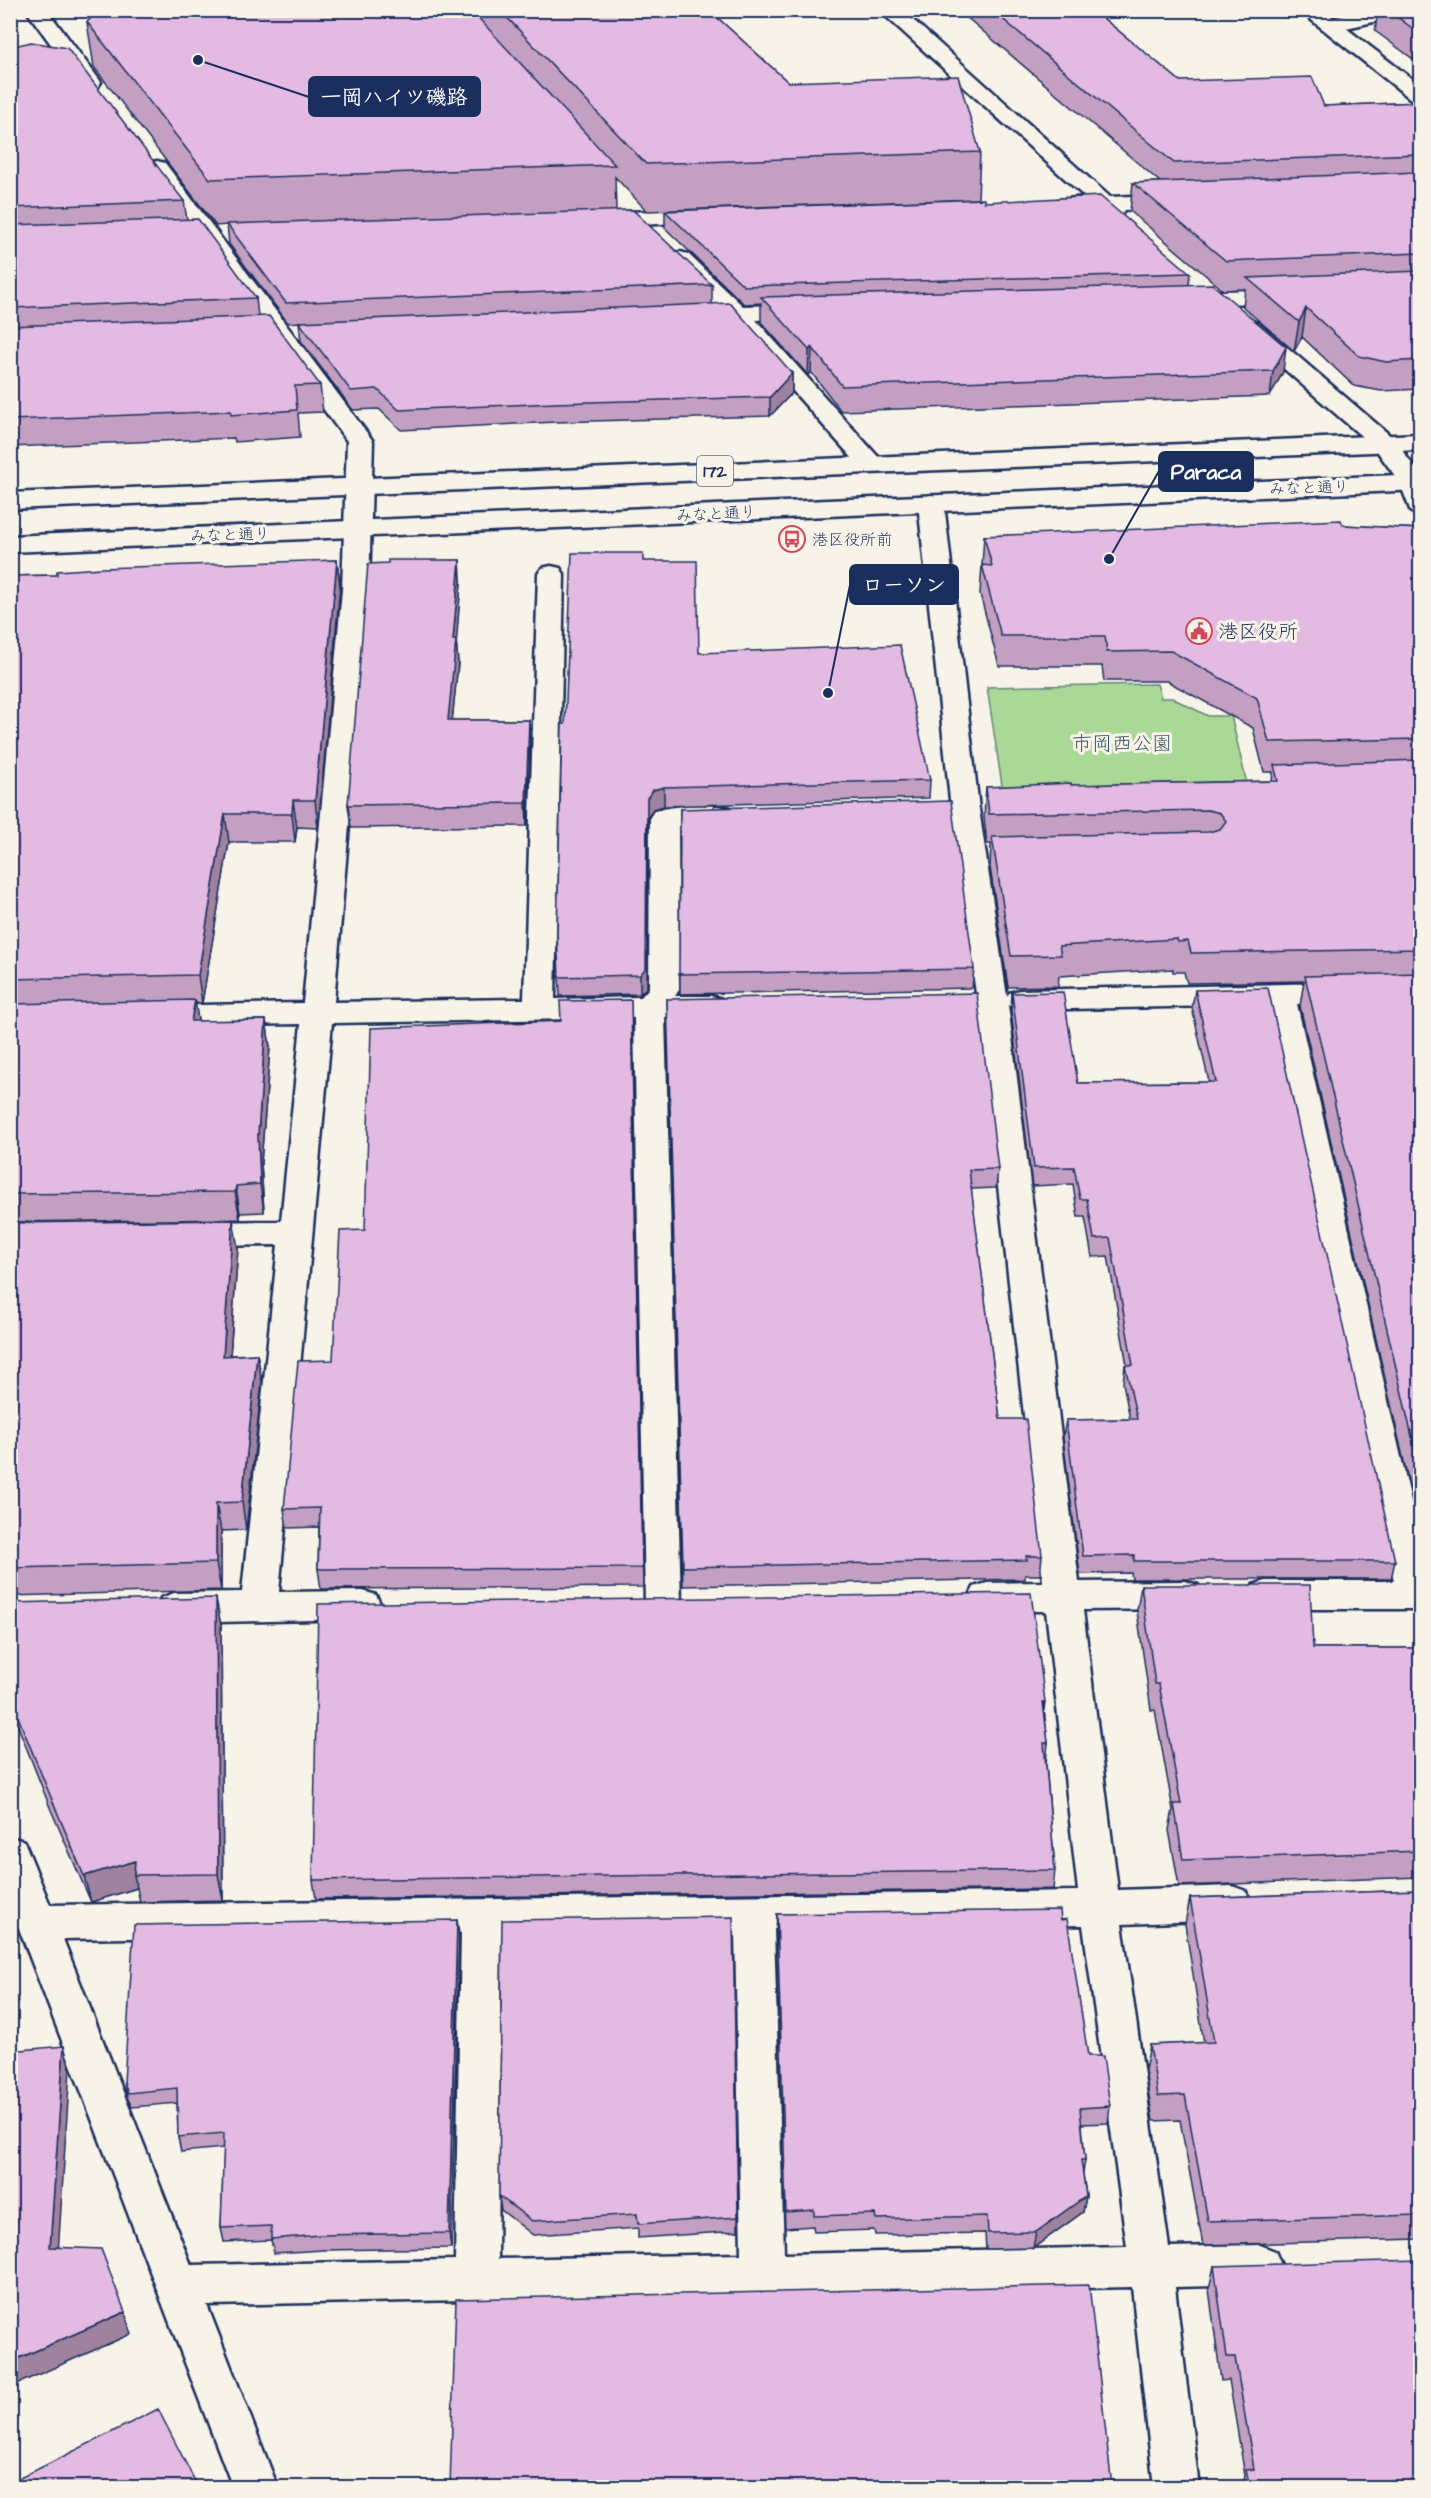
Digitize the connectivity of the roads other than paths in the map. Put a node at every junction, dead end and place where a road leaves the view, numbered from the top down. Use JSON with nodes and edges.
{"nodes":[{"id":1,"x":36,"y":10,"type":"edge"},
{"id":2,"x":889,"y":10,"type":"edge"},
{"id":3,"x":1309,"y":10,"type":"edge"},
{"id":4,"x":1404,"y":10,"type":"edge"},
{"id":5,"x":1329,"y":25,"type":"junction"},
{"id":6,"x":84,"y":40,"type":"dead end"},
{"id":7,"x":51,"y":47,"type":"junction"},
{"id":8,"x":1420,"y":94,"type":"edge"},
{"id":9,"x":104,"y":99,"type":"edge"},
{"id":10,"x":146,"y":154,"type":"edge"},
{"id":11,"x":1197,"y":200,"type":"edge"},
{"id":12,"x":1105,"y":204,"type":"junction"},
{"id":13,"x":1045,"y":206,"type":"edge"},
{"id":14,"x":630,"y":210,"type":"junction"},
{"id":15,"x":734,"y":215,"type":"edge"},
{"id":16,"x":578,"y":221,"type":"edge"},
{"id":17,"x":1131,"y":226,"type":"edge"},
{"id":18,"x":1190,"y":277,"type":"dead end"},
{"id":19,"x":1307,"y":295,"type":"edge"},
{"id":20,"x":1216,"y":298,"type":"junction"},
{"id":21,"x":1168,"y":300,"type":"edge"},
{"id":22,"x":833,"y":310,"type":"edge"},
{"id":23,"x":737,"y":313,"type":"junction"},
{"id":24,"x":667,"y":316,"type":"edge"},
{"id":25,"x":1420,"y":442,"type":"edge"},
{"id":26,"x":1384,"y":443,"type":"junction"},
{"id":27,"x":871,"y":464,"type":"junction"},
{"id":28,"x":1417,"y":482,"type":"edge"},
{"id":29,"x":361,"y":485,"type":"junction"},
{"id":30,"x":10,"y":501,"type":"edge"},
{"id":31,"x":931,"y":503,"type":"junction"},
{"id":32,"x":1420,"y":507,"type":"edge"},
{"id":33,"x":358,"y":529,"type":"junction"},
{"id":34,"x":10,"y":544,"type":"edge"},
{"id":35,"x":551,"y":574,"type":"dead end"},
{"id":36,"x":745,"y":815,"type":"edge"},
{"id":37,"x":1420,"y":992,"type":"edge"},
{"id":38,"x":1280,"y":995,"type":"junction"},
{"id":39,"x":981,"y":1001,"type":"junction"},
{"id":40,"x":744,"y":1006,"type":"edge"},
{"id":41,"x":650,"y":1007,"type":"junction"},
{"id":42,"x":539,"y":1008,"type":"junction"},
{"id":43,"x":318,"y":1013,"type":"junction"},
{"id":44,"x":129,"y":1017,"type":"edge"},
{"id":45,"x":295,"y":1233,"type":"junction"},
{"id":46,"x":165,"y":1234,"type":"edge"},
{"id":47,"x":1063,"y":1595,"type":"junction"},
{"id":48,"x":1418,"y":1595,"type":"edge"},
{"id":49,"x":957,"y":1597,"type":"edge"},
{"id":50,"x":698,"y":1602,"type":"edge"},
{"id":51,"x":628,"y":1603,"type":"edge"},
{"id":52,"x":663,"y":1603,"type":"junction"},
{"id":53,"x":390,"y":1605,"type":"edge"},
{"id":54,"x":259,"y":1606,"type":"junction"},
{"id":55,"x":141,"y":1609,"type":"edge"},
{"id":56,"x":10,"y":1853,"type":"edge"},
{"id":57,"x":1266,"y":1902,"type":"edge"},
{"id":58,"x":1100,"y":1908,"type":"junction"},
{"id":59,"x":754,"y":1912,"type":"junction"},
{"id":60,"x":481,"y":1917,"type":"junction"},
{"id":61,"x":37,"y":1922,"type":"junction"},
{"id":62,"x":1303,"y":2264,"type":"edge"},
{"id":63,"x":1151,"y":2269,"type":"junction"},
{"id":64,"x":762,"y":2274,"type":"junction"},
{"id":65,"x":476,"y":2279,"type":"junction"},
{"id":66,"x":178,"y":2285,"type":"junction"},
{"id":67,"x":256,"y":2487,"type":"edge"},
{"id":68,"x":1177,"y":2487,"type":"edge"}],
"edges":[{"from":1,"to":7,"type":"main road"},
{"from":2,"to":12,"type":"main road"},
{"from":3,"to":5,"type":"main road"},
{"from":4,"to":5,"type":"main road"},
{"from":5,"to":8,"type":"main road"},
{"from":6,"to":7,"type":"main road"},
{"from":7,"to":9,"type":"main road"},
{"from":10,"to":29,"type":"main road"},
{"from":11,"to":12,"type":"main road"},
{"from":12,"to":13,"type":"main road"},
{"from":12,"to":17,"type":"main road"},
{"from":14,"to":15,"type":"main road"},
{"from":14,"to":16,"type":"main road"},
{"from":14,"to":23,"type":"main road"},
{"from":18,"to":20,"type":"main road"},
{"from":19,"to":20,"type":"main road"},
{"from":20,"to":21,"type":"main road"},
{"from":20,"to":26,"type":"main road"},
{"from":22,"to":23,"type":"main road"},
{"from":23,"to":24,"type":"main road"},
{"from":23,"to":27,"type":"main road"},
{"from":25,"to":26,"type":"main road","number":"172"},
{"from":26,"to":27,"type":"main road","number":"172"},
{"from":26,"to":28,"type":"main road"},
{"from":27,"to":29,"type":"main road","number":"172"},
{"from":28,"to":31,"type":"main road","name":"みなと通り","number":"172"},
{"from":28,"to":32,"type":"main road"},
{"from":29,"to":30,"type":"main road","number":"172"},
{"from":29,"to":33,"type":"main road"},
{"from":31,"to":33,"type":"main road","name":"みなと通り","number":"172"},
{"from":31,"to":39,"type":"main road"},
{"from":33,"to":34,"type":"main road","name":"みなと通り","number":"172"},
{"from":33,"to":43,"type":"main road"},
{"from":35,"to":42,"type":"main road"},
{"from":36,"to":41,"type":"main road"},
{"from":37,"to":38,"type":"main road"},
{"from":38,"to":39,"type":"main road"},
{"from":38,"to":48,"type":"main road"},
{"from":39,"to":47,"type":"main road"},
{"from":40,"to":41,"type":"main road"},
{"from":41,"to":42,"type":"main road"},
{"from":41,"to":52,"type":"main road"},
{"from":42,"to":43,"type":"main road"},
{"from":43,"to":44,"type":"main road"},
{"from":43,"to":45,"type":"main road"},
{"from":45,"to":46,"type":"main road"},
{"from":45,"to":54,"type":"main road"},
{"from":47,"to":48,"type":"main road"},
{"from":47,"to":49,"type":"main road"},
{"from":47,"to":58,"type":"main road"},
{"from":50,"to":52,"type":"main road"},
{"from":51,"to":52,"type":"main road"},
{"from":53,"to":54,"type":"main road"},
{"from":54,"to":55,"type":"main road"},
{"from":56,"to":61,"type":"main road"},
{"from":57,"to":58,"type":"main road"},
{"from":58,"to":59,"type":"main road"},
{"from":58,"to":63,"type":"main road"},
{"from":59,"to":60,"type":"main road"},
{"from":59,"to":64,"type":"main road"},
{"from":60,"to":61,"type":"main road"},
{"from":60,"to":65,"type":"main road"},
{"from":61,"to":66,"type":"main road"},
{"from":62,"to":63,"type":"main road"},
{"from":63,"to":64,"type":"main road"},
{"from":63,"to":68,"type":"main road"},
{"from":64,"to":65,"type":"main road"},
{"from":65,"to":66,"type":"main road"},
{"from":66,"to":67,"type":"main road"}]}
